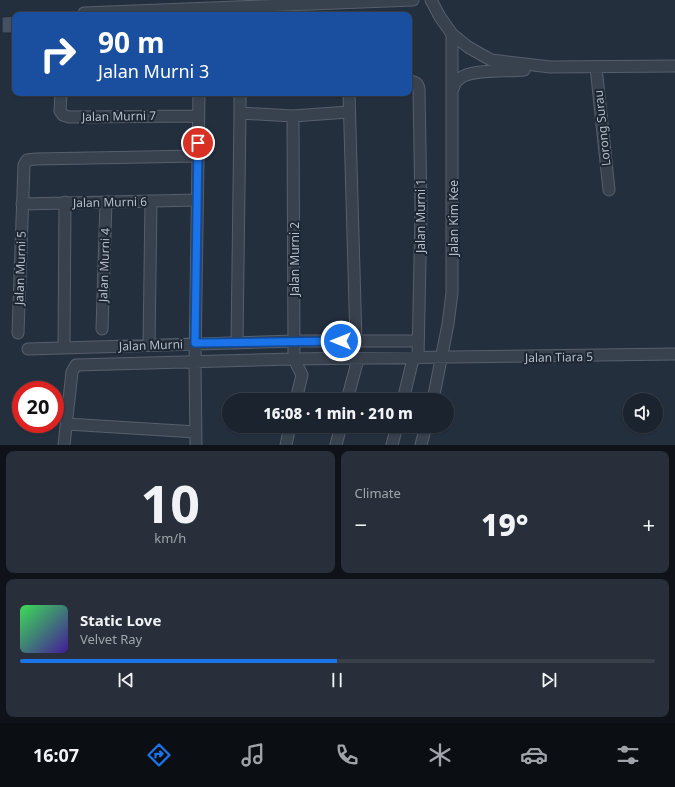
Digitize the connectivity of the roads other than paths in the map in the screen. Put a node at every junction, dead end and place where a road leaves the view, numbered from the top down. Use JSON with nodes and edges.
{"nodes":[{"id":1,"x":413,"y":0,"type":"edge"},
{"id":2,"x":431,"y":0,"type":"edge"},
{"id":3,"x":84,"y":12,"type":"dead end"},
{"id":4,"x":452,"y":34,"type":"junction"},
{"id":5,"x":675,"y":66,"type":"edge"},
{"id":6,"x":550,"y":67,"type":"junction"},
{"id":7,"x":596,"y":67,"type":"junction"},
{"id":8,"x":412,"y":82,"type":"edge"},
{"id":9,"x":452,"y":92,"type":"junction"},
{"id":10,"x":61,"y":96,"type":"edge"},
{"id":11,"x":199,"y":96,"type":"edge"},
{"id":12,"x":240,"y":96,"type":"edge"},
{"id":13,"x":349,"y":96,"type":"edge"},
{"id":14,"x":348,"y":112,"type":"junction"},
{"id":15,"x":240,"y":113,"type":"junction"},
{"id":16,"x":198,"y":116,"type":"junction"},
{"id":17,"x":293,"y":116,"type":"junction"},
{"id":18,"x":198,"y":156,"type":"junction"},
{"id":19,"x":609,"y":190,"type":"dead end"},
{"id":20,"x":197,"y":200,"type":"junction"},
{"id":21,"x":151,"y":201,"type":"junction"},
{"id":22,"x":65,"y":202,"type":"junction"},
{"id":23,"x":106,"y":202,"type":"junction"},
{"id":24,"x":22,"y":204,"type":"junction"},
{"id":25,"x":102,"y":329,"type":"dead end"},
{"id":26,"x":18,"y":333,"type":"dead end"},
{"id":27,"x":294,"y":341,"type":"junction"},
{"id":28,"x":356,"y":341,"type":"junction"},
{"id":29,"x":418,"y":341,"type":"junction"},
{"id":30,"x":195,"y":343,"type":"junction"},
{"id":31,"x":237,"y":343,"type":"junction"},
{"id":32,"x":149,"y":345,"type":"junction"},
{"id":33,"x":64,"y":348,"type":"junction"},
{"id":34,"x":28,"y":350,"type":"dead end"},
{"id":35,"x":675,"y":354,"type":"edge"},
{"id":36,"x":415,"y":358,"type":"junction"},
{"id":37,"x":442,"y":358,"type":"junction"},
{"id":38,"x":358,"y":359,"type":"junction"},
{"id":39,"x":294,"y":360,"type":"junction"},
{"id":40,"x":195,"y":362,"type":"junction"},
{"id":41,"x":298,"y":393,"type":"edge"},
{"id":42,"x":349,"y":393,"type":"edge"},
{"id":43,"x":405,"y":393,"type":"edge"},
{"id":44,"x":434,"y":393,"type":"edge"},
{"id":45,"x":67,"y":424,"type":"junction"},
{"id":46,"x":196,"y":432,"type":"junction"},
{"id":47,"x":289,"y":433,"type":"edge"},
{"id":48,"x":339,"y":433,"type":"edge"},
{"id":49,"x":395,"y":433,"type":"edge"},
{"id":50,"x":425,"y":433,"type":"edge"},
{"id":51,"x":64,"y":445,"type":"edge"},
{"id":52,"x":196,"y":445,"type":"edge"},
{"id":53,"x":286,"y":445,"type":"edge"},
{"id":54,"x":336,"y":445,"type":"edge"},
{"id":55,"x":392,"y":445,"type":"edge"},
{"id":56,"x":422,"y":445,"type":"edge"}],
"edges":[{"from":1,"to":3,"type":"street"},
{"from":2,"to":4,"type":"street"},
{"from":4,"to":6,"type":"street"},
{"from":4,"to":9,"type":"street","name":"Jalan Kim Kee"},
{"from":5,"to":7,"type":"street"},
{"from":6,"to":7,"type":"street"},
{"from":6,"to":9,"type":"street"},
{"from":7,"to":19,"type":"street","name":"Lorong Surau"},
{"from":8,"to":29,"type":"street","name":"Jalan Murni 1"},
{"from":9,"to":37,"type":"street","name":"Jalan Kim Kee"},
{"from":10,"to":16,"type":"street","name":"Jalan Murni 7"},
{"from":11,"to":16,"type":"street"},
{"from":12,"to":15,"type":"street"},
{"from":13,"to":14,"type":"street"},
{"from":14,"to":17,"type":"street"},
{"from":14,"to":28,"type":"street"},
{"from":15,"to":17,"type":"street"},
{"from":15,"to":31,"type":"street"},
{"from":16,"to":18,"type":"street"},
{"from":17,"to":27,"type":"street","name":"Jalan Murni 2"},
{"from":18,"to":20,"type":"street"},
{"from":18,"to":24,"type":"street","name":"Jalan Murni 5"},
{"from":20,"to":21,"type":"street","name":"Jalan Murni 6"},
{"from":20,"to":30,"type":"street"},
{"from":21,"to":23,"type":"street","name":"Jalan Murni 6"},
{"from":21,"to":32,"type":"street"},
{"from":22,"to":23,"type":"street","name":"Jalan Murni 6"},
{"from":22,"to":24,"type":"street","name":"Jalan Murni 6"},
{"from":22,"to":33,"type":"street"},
{"from":23,"to":25,"type":"street","name":"Jalan Murni 4"},
{"from":24,"to":26,"type":"street","name":"Jalan Murni 5"},
{"from":27,"to":28,"type":"street","name":"Jalan Murni"},
{"from":27,"to":31,"type":"street","name":"Jalan Murni"},
{"from":27,"to":39,"type":"street","name":"Jalan Murni 2"},
{"from":28,"to":29,"type":"street","name":"Jalan Murni"},
{"from":29,"to":36,"type":"street","name":"Jalan Murni 1"},
{"from":30,"to":31,"type":"street","name":"Jalan Murni"},
{"from":30,"to":32,"type":"street","name":"Jalan Murni"},
{"from":30,"to":40,"type":"street"},
{"from":32,"to":33,"type":"street","name":"Jalan Murni"},
{"from":33,"to":34,"type":"street","name":"Jalan Murni"},
{"from":35,"to":37,"type":"street","name":"Jalan Tiara 5"},
{"from":36,"to":37,"type":"street","name":"Jalan Murni"},
{"from":36,"to":38,"type":"street","name":"Jalan Murni"},
{"from":36,"to":43,"type":"street","name":"Jalan Murni 1"},
{"from":37,"to":44,"type":"street","name":"Jalan Kim Kee"},
{"from":38,"to":39,"type":"street","name":"Jalan Murni"},
{"from":38,"to":42,"type":"street"},
{"from":39,"to":40,"type":"street","name":"Jalan Murni"},
{"from":39,"to":41,"type":"street","name":"Jalan Murni 2"},
{"from":40,"to":45,"type":"street","name":"Jalan Murni"},
{"from":40,"to":46,"type":"street"},
{"from":45,"to":46,"type":"street"},
{"from":45,"to":51,"type":"street"},
{"from":46,"to":52,"type":"street"},
{"from":47,"to":53,"type":"street"},
{"from":48,"to":54,"type":"street"},
{"from":49,"to":55,"type":"street"},
{"from":50,"to":56,"type":"street"}]}
